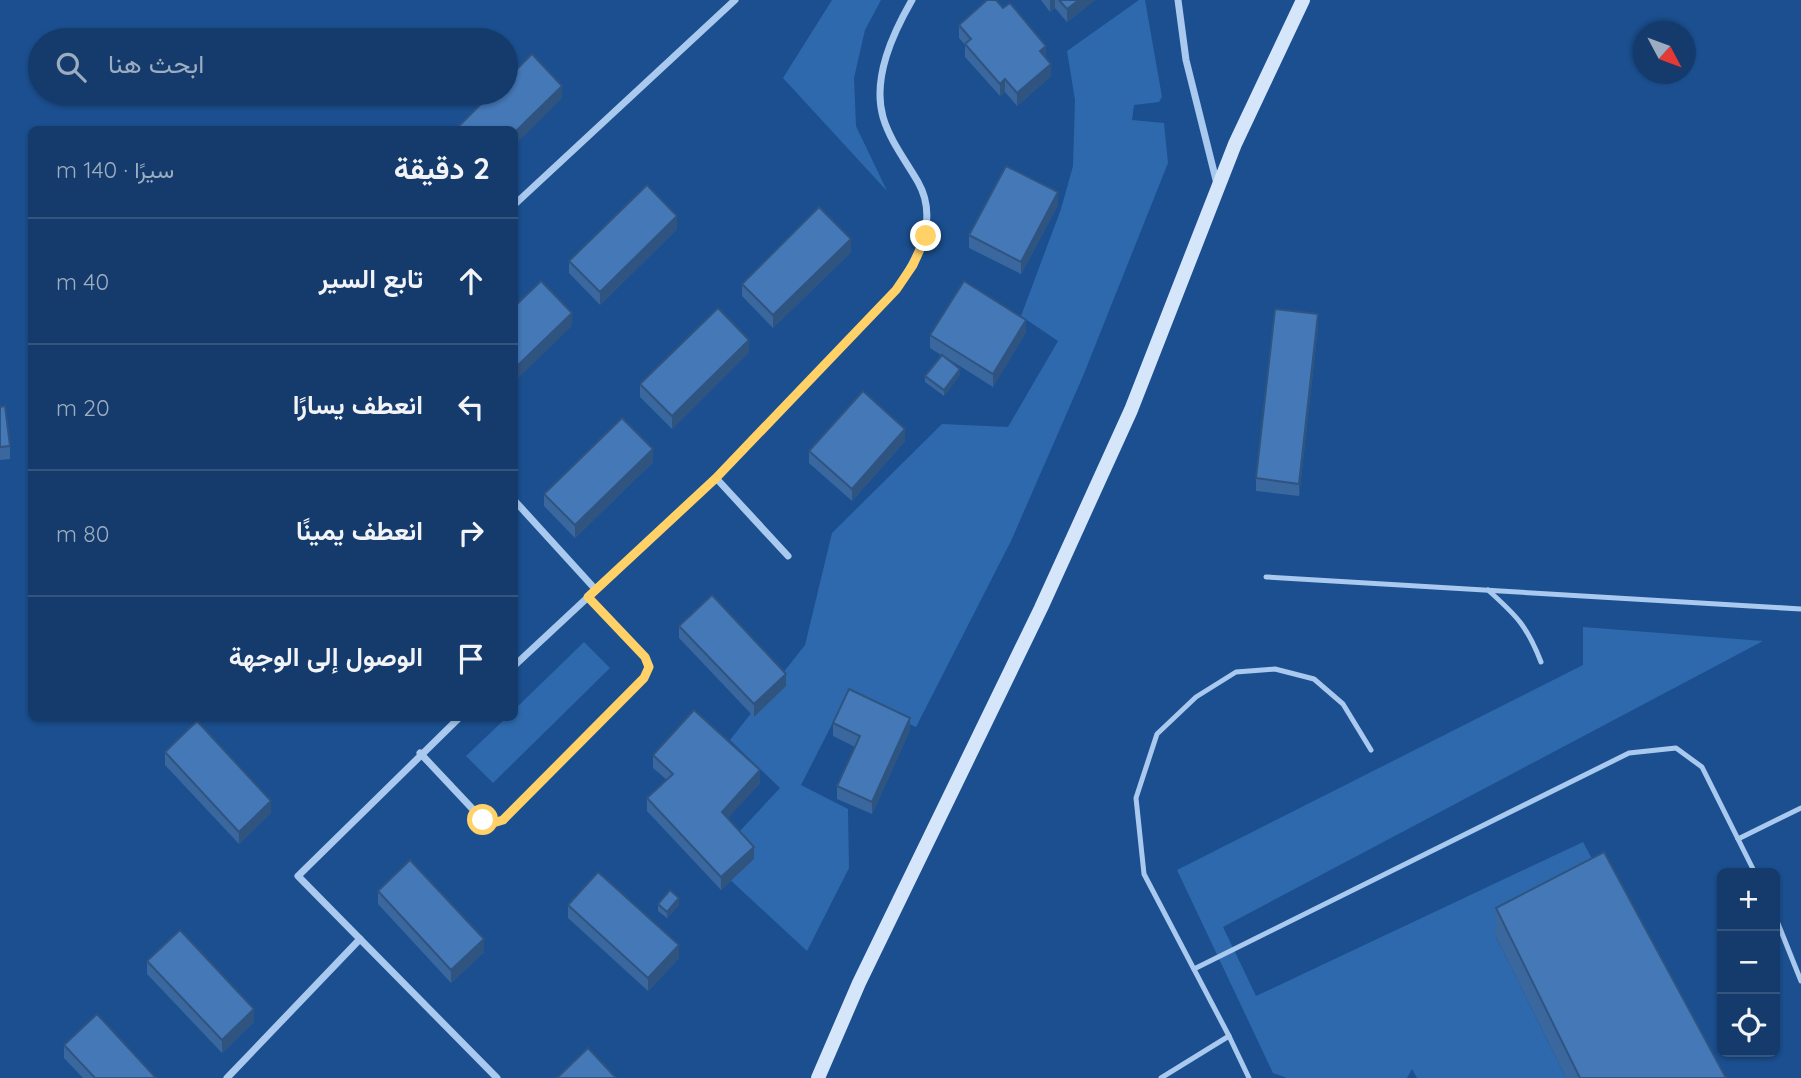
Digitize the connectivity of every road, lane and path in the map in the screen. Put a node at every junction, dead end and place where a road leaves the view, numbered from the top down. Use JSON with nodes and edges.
{"nodes":[{"id":1,"x":735,"y":0,"type":"edge"},
{"id":2,"x":912,"y":0,"type":"edge"},
{"id":3,"x":1178,"y":0,"type":"edge"},
{"id":4,"x":1303,"y":0,"type":"edge"},
{"id":5,"x":1218,"y":187,"type":"junction"},
{"id":6,"x":518,"y":201,"type":"edge"},
{"id":7,"x":716,"y":478,"type":"junction"},
{"id":8,"x":518,"y":504,"type":"edge"},
{"id":9,"x":789,"y":556,"type":"dead end"},
{"id":10,"x":1266,"y":577,"type":"dead end"},
{"id":11,"x":596,"y":590,"type":"junction"},
{"id":12,"x":1488,"y":590,"type":"junction"},
{"id":13,"x":588,"y":597,"type":"junction"},
{"id":14,"x":1801,"y":609,"type":"edge"},
{"id":15,"x":518,"y":662,"type":"edge"},
{"id":16,"x":1541,"y":662,"type":"dead end"},
{"id":17,"x":456,"y":721,"type":"edge"},
{"id":18,"x":1371,"y":750,"type":"dead end"},
{"id":19,"x":420,"y":753,"type":"junction"},
{"id":20,"x":1801,"y":808,"type":"edge"},
{"id":21,"x":1738,"y":839,"type":"junction"},
{"id":22,"x":1752,"y":868,"type":"edge"},
{"id":23,"x":1780,"y":928,"type":"edge"},
{"id":24,"x":360,"y":939,"type":"junction"},
{"id":25,"x":1194,"y":970,"type":"junction"},
{"id":26,"x":1801,"y":981,"type":"edge"},
{"id":27,"x":1229,"y":1036,"type":"junction"},
{"id":28,"x":227,"y":1078,"type":"edge"},
{"id":29,"x":497,"y":1078,"type":"edge"},
{"id":30,"x":818,"y":1078,"type":"edge"},
{"id":31,"x":1161,"y":1078,"type":"edge"},
{"id":32,"x":1249,"y":1078,"type":"edge"}],
"edges":[{"from":1,"to":6,"type":"street"},
{"from":2,"to":7,"type":"street"},
{"from":3,"to":5,"type":"street"},
{"from":4,"to":5,"type":"main road"},
{"from":5,"to":30,"type":"main road"},
{"from":7,"to":9,"type":"street"},
{"from":7,"to":11,"type":"street"},
{"from":8,"to":11,"type":"street"},
{"from":10,"to":12,"type":"lane"},
{"from":11,"to":13,"type":"street"},
{"from":12,"to":14,"type":"lane"},
{"from":12,"to":16,"type":"lane"},
{"from":13,"to":15,"type":"street"},
{"from":13,"to":19,"type":"street"},
{"from":17,"to":19,"type":"street"},
{"from":18,"to":25,"type":"lane"},
{"from":19,"to":24,"type":"street"},
{"from":20,"to":21,"type":"lane"},
{"from":21,"to":22,"type":"lane"},
{"from":21,"to":25,"type":"lane"},
{"from":23,"to":26,"type":"lane"},
{"from":24,"to":28,"type":"street"},
{"from":24,"to":29,"type":"street"},
{"from":25,"to":27,"type":"lane"},
{"from":27,"to":31,"type":"lane"},
{"from":27,"to":32,"type":"lane"}]}
